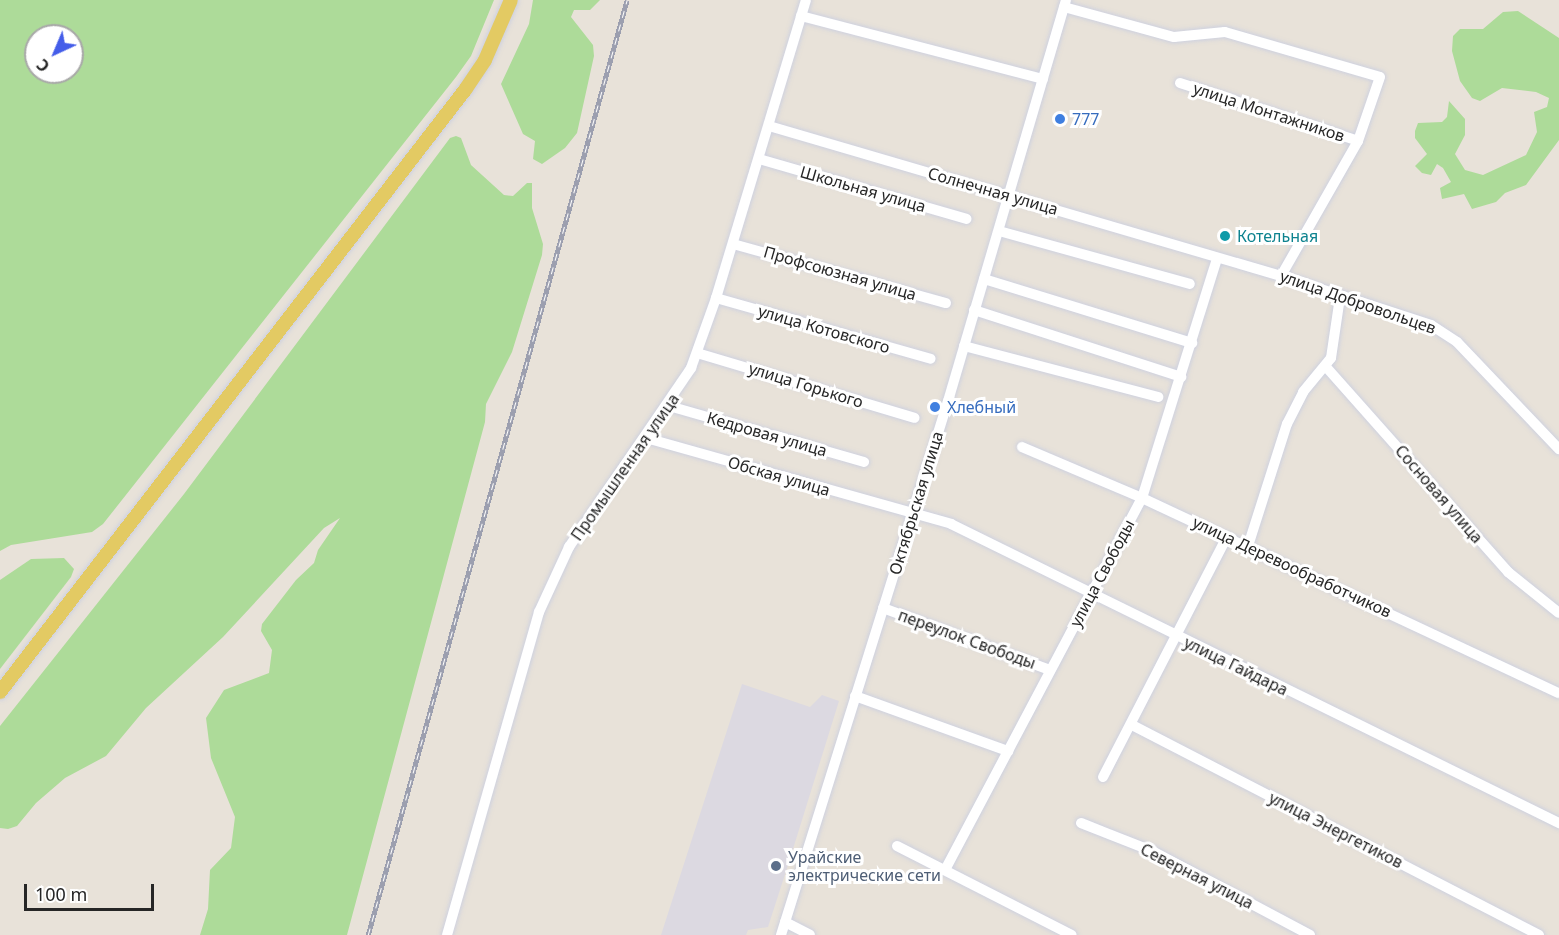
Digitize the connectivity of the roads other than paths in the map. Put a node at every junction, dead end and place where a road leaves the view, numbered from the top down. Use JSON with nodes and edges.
{"nodes":[{"id":1,"x":511,"y":0,"type":"edge"},
{"id":2,"x":806,"y":0,"type":"edge"},
{"id":3,"x":1065,"y":3,"type":"edge"},
{"id":4,"x":801,"y":16,"type":"junction"},
{"id":5,"x":1043,"y":79,"type":"junction"},
{"id":6,"x":1180,"y":83,"type":"dead end"},
{"id":7,"x":769,"y":126,"type":"junction"},
{"id":8,"x":1358,"y":141,"type":"junction"},
{"id":9,"x":759,"y":159,"type":"junction"},
{"id":10,"x":1008,"y":195,"type":"junction"},
{"id":11,"x":967,"y":219,"type":"dead end"},
{"id":12,"x":999,"y":231,"type":"junction"},
{"id":13,"x":733,"y":244,"type":"junction"},
{"id":14,"x":1217,"y":258,"type":"junction"},
{"id":15,"x":1281,"y":276,"type":"junction"},
{"id":16,"x":984,"y":279,"type":"junction"},
{"id":17,"x":1190,"y":284,"type":"dead end"},
{"id":18,"x":1340,"y":297,"type":"junction"},
{"id":19,"x":716,"y":298,"type":"junction"},
{"id":20,"x":946,"y":303,"type":"dead end"},
{"id":21,"x":974,"y":310,"type":"junction"},
{"id":22,"x":1192,"y":343,"type":"junction"},
{"id":23,"x":964,"y":346,"type":"junction"},
{"id":24,"x":697,"y":353,"type":"junction"},
{"id":25,"x":931,"y":359,"type":"dead end"},
{"id":26,"x":1327,"y":368,"type":"junction"},
{"id":27,"x":1181,"y":377,"type":"junction"},
{"id":28,"x":1158,"y":397,"type":"dead end"},
{"id":29,"x":669,"y":406,"type":"junction"},
{"id":30,"x":915,"y":418,"type":"dead end"},
{"id":31,"x":646,"y":438,"type":"junction"},
{"id":32,"x":1022,"y":447,"type":"dead end"},
{"id":33,"x":1559,"y":449,"type":"edge"},
{"id":34,"x":864,"y":462,"type":"dead end"},
{"id":35,"x":1142,"y":498,"type":"junction"},
{"id":36,"x":913,"y":512,"type":"junction"},
{"id":37,"x":1227,"y":537,"type":"junction"},
{"id":38,"x":1248,"y":546,"type":"junction"},
{"id":39,"x":1090,"y":594,"type":"junction"},
{"id":40,"x":883,"y":608,"type":"junction"},
{"id":41,"x":1559,"y":613,"type":"edge"},
{"id":42,"x":1176,"y":638,"type":"junction"},
{"id":43,"x":1050,"y":670,"type":"junction"},
{"id":44,"x":0,"y":692,"type":"edge"},
{"id":45,"x":1559,"y":693,"type":"edge"},
{"id":46,"x":855,"y":696,"type":"junction"},
{"id":47,"x":1132,"y":724,"type":"junction"},
{"id":48,"x":1008,"y":751,"type":"junction"},
{"id":49,"x":1104,"y":777,"type":"dead end"},
{"id":50,"x":1081,"y":823,"type":"dead end"},
{"id":51,"x":1559,"y":823,"type":"edge"},
{"id":52,"x":897,"y":846,"type":"dead end"},
{"id":53,"x":945,"y":870,"type":"junction"},
{"id":54,"x":784,"y":922,"type":"junction"},
{"id":55,"x":447,"y":935,"type":"edge"},
{"id":56,"x":781,"y":935,"type":"edge"},
{"id":57,"x":810,"y":935,"type":"edge"},
{"id":58,"x":1072,"y":935,"type":"edge"},
{"id":59,"x":1310,"y":935,"type":"edge"},
{"id":60,"x":1539,"y":935,"type":"edge"}],
"edges":[{"from":1,"to":44,"type":"main road"},
{"from":2,"to":4,"type":"street","name":"Промышленная улица"},
{"from":3,"to":5,"type":"street","name":"Октябрьская улица"},
{"from":3,"to":8,"type":"street","name":"улица Монтажников"},
{"from":4,"to":5,"type":"street"},
{"from":4,"to":7,"type":"street","name":"Промышленная улица"},
{"from":5,"to":10,"type":"street","name":"Октябрьская улица"},
{"from":6,"to":8,"type":"street","name":"улица Монтажников"},
{"from":7,"to":9,"type":"street","name":"Промышленная улица"},
{"from":7,"to":10,"type":"street","name":"Солнечная улица"},
{"from":8,"to":15,"type":"street","name":"улица Монтажников"},
{"from":9,"to":11,"type":"street","name":"Школьная улица"},
{"from":9,"to":13,"type":"street","name":"Промышленная улица"},
{"from":10,"to":12,"type":"street","name":"Октябрьская улица"},
{"from":10,"to":14,"type":"street","name":"Солнечная улица"},
{"from":12,"to":16,"type":"street","name":"Октябрьская улица"},
{"from":12,"to":17,"type":"street"},
{"from":13,"to":19,"type":"street","name":"Промышленная улица"},
{"from":13,"to":20,"type":"street","name":"Профсоюзная улица"},
{"from":14,"to":15,"type":"street","name":"улица Добровольцев"},
{"from":14,"to":22,"type":"street","name":"улица Свободы"},
{"from":15,"to":18,"type":"street","name":"улица Добровольцев"},
{"from":16,"to":21,"type":"street","name":"Октябрьская улица"},
{"from":16,"to":22,"type":"street"},
{"from":18,"to":26,"type":"street"},
{"from":18,"to":33,"type":"street","name":"улица Добровольцев"},
{"from":19,"to":24,"type":"street","name":"Промышленная улица"},
{"from":19,"to":25,"type":"street","name":"улица Котовского"},
{"from":21,"to":23,"type":"street","name":"Октябрьская улица"},
{"from":21,"to":27,"type":"street"},
{"from":22,"to":27,"type":"street","name":"улица Свободы"},
{"from":23,"to":28,"type":"street"},
{"from":23,"to":36,"type":"street","name":"Октябрьская улица"},
{"from":24,"to":29,"type":"street","name":"Промышленная улица"},
{"from":24,"to":30,"type":"street","name":"улица Горького"},
{"from":26,"to":38,"type":"street"},
{"from":26,"to":41,"type":"street","name":"Сосновая улица"},
{"from":27,"to":35,"type":"street","name":"улица Свободы"},
{"from":29,"to":31,"type":"street","name":"Промышленная улица"},
{"from":29,"to":34,"type":"street","name":"Кедровая улица"},
{"from":31,"to":36,"type":"street","name":"Обская улица"},
{"from":31,"to":55,"type":"street","name":"Промышленная улица"},
{"from":32,"to":35,"type":"street","name":"улица Деревообработчиков"},
{"from":35,"to":37,"type":"street","name":"улица Деревообработчиков"},
{"from":35,"to":39,"type":"street","name":"улица Свободы"},
{"from":36,"to":39,"type":"street","name":"улица Гайдара"},
{"from":36,"to":40,"type":"street","name":"Октябрьская улица"},
{"from":37,"to":38,"type":"street","name":"улица Деревообработчиков"},
{"from":37,"to":42,"type":"street"},
{"from":38,"to":45,"type":"street","name":"улица Деревообработчиков"},
{"from":39,"to":42,"type":"street","name":"улица Гайдара"},
{"from":39,"to":43,"type":"street","name":"улица Свободы"},
{"from":40,"to":43,"type":"street","name":"переулок Свободы"},
{"from":40,"to":46,"type":"street","name":"Октябрьская улица"},
{"from":42,"to":47,"type":"street"},
{"from":42,"to":51,"type":"street","name":"улица Гайдара"},
{"from":43,"to":48,"type":"street","name":"улица Свободы"},
{"from":46,"to":48,"type":"street"},
{"from":46,"to":54,"type":"street","name":"Октябрьская улица"},
{"from":47,"to":49,"type":"street"},
{"from":47,"to":60,"type":"street","name":"улица Энергетиков"},
{"from":48,"to":53,"type":"street","name":"улица Свободы"},
{"from":50,"to":59,"type":"street","name":"Северная улица"},
{"from":52,"to":53,"type":"street"},
{"from":53,"to":58,"type":"street"},
{"from":54,"to":56,"type":"street","name":"Октябрьская улица"},
{"from":54,"to":57,"type":"street"}]}
